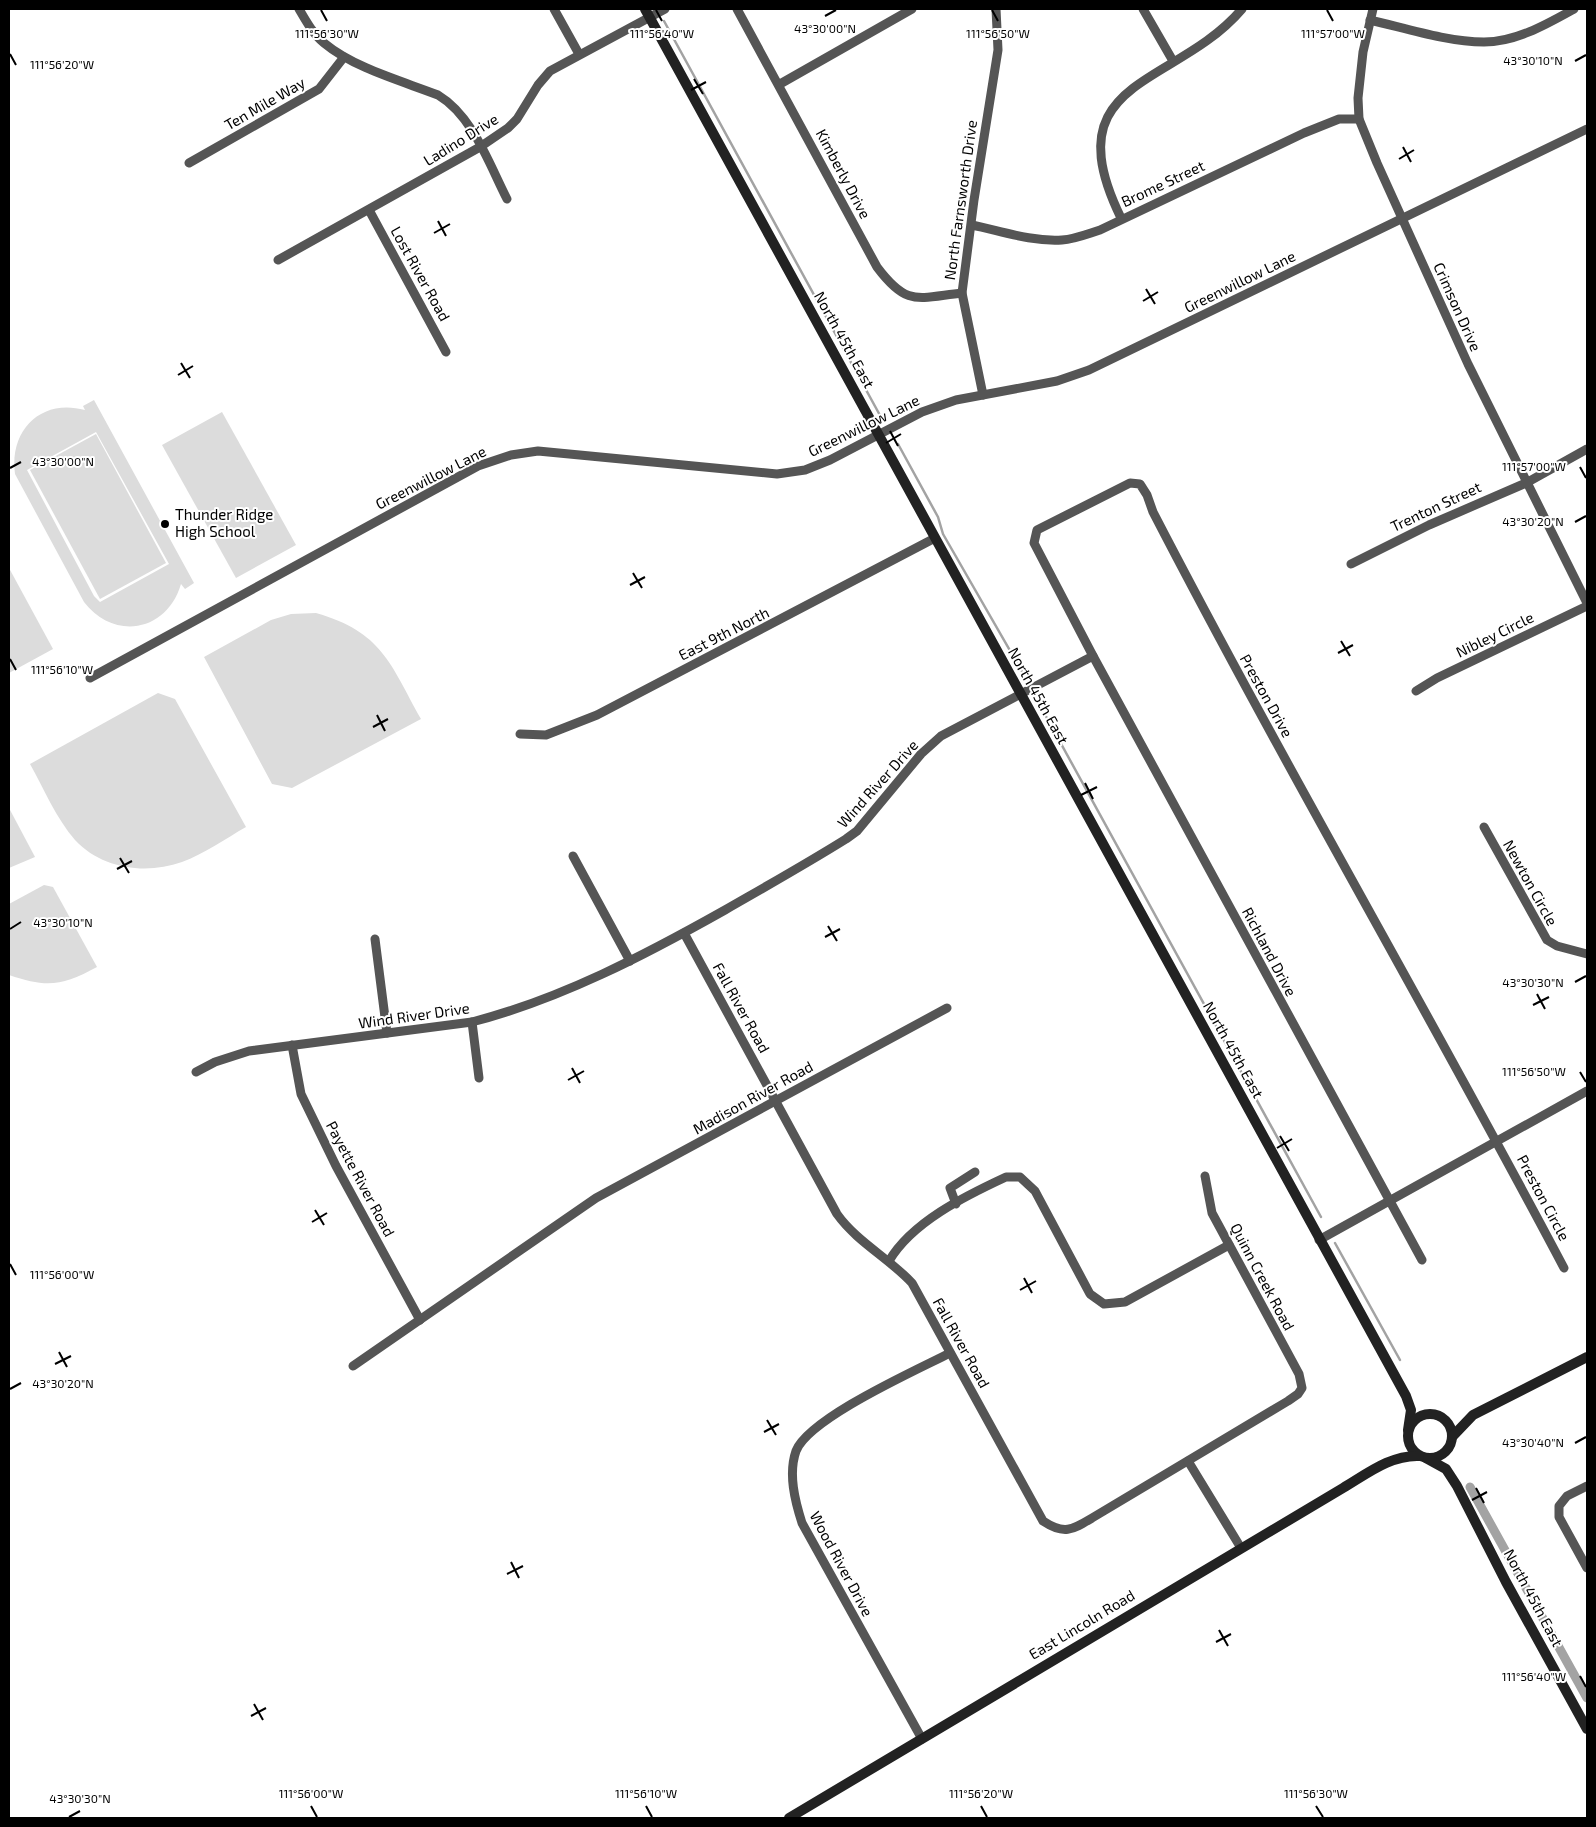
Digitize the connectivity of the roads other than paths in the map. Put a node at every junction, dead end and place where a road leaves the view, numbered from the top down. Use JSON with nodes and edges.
{"nodes":[{"id":1,"x":299,"y":9,"type":"edge"},
{"id":2,"x":554,"y":9,"type":"edge"},
{"id":3,"x":665,"y":9,"type":"edge"},
{"id":4,"x":737,"y":9,"type":"edge"},
{"id":5,"x":912,"y":9,"type":"edge"},
{"id":6,"x":996,"y":9,"type":"edge"},
{"id":7,"x":1144,"y":9,"type":"edge"},
{"id":8,"x":1242,"y":9,"type":"edge"},
{"id":9,"x":1373,"y":9,"type":"edge"},
{"id":10,"x":1574,"y":9,"type":"edge"},
{"id":11,"x":647,"y":13,"type":"edge"},
{"id":12,"x":1370,"y":20,"type":"junction"},
{"id":13,"x":580,"y":54,"type":"junction"},
{"id":14,"x":344,"y":57,"type":"junction"},
{"id":15,"x":1173,"y":61,"type":"junction"},
{"id":16,"x":780,"y":84,"type":"junction"},
{"id":17,"x":1360,"y":119,"type":"junction"},
{"id":18,"x":1587,"y":129,"type":"edge"},
{"id":19,"x":480,"y":147,"type":"junction"},
{"id":20,"x":189,"y":163,"type":"dead end"},
{"id":21,"x":507,"y":199,"type":"dead end"},
{"id":22,"x":369,"y":210,"type":"junction"},
{"id":23,"x":1121,"y":218,"type":"junction"},
{"id":24,"x":1403,"y":218,"type":"junction"},
{"id":25,"x":972,"y":225,"type":"junction"},
{"id":26,"x":278,"y":260,"type":"dead end"},
{"id":27,"x":962,"y":293,"type":"junction"},
{"id":28,"x":446,"y":352,"type":"dead end"},
{"id":29,"x":983,"y":395,"type":"junction"},
{"id":30,"x":878,"y":434,"type":"junction"},
{"id":31,"x":1587,"y":449,"type":"edge"},
{"id":32,"x":1526,"y":483,"type":"junction"},
{"id":33,"x":935,"y":538,"type":"junction"},
{"id":34,"x":1351,"y":564,"type":"dead end"},
{"id":35,"x":1587,"y":604,"type":"edge"},
{"id":36,"x":1093,"y":656,"type":"junction"},
{"id":37,"x":90,"y":678,"type":"dead end"},
{"id":38,"x":1416,"y":691,"type":"dead end"},
{"id":39,"x":1020,"y":696,"type":"junction"},
{"id":40,"x":520,"y":734,"type":"dead end"},
{"id":41,"x":1484,"y":827,"type":"dead end"},
{"id":42,"x":573,"y":856,"type":"dead end"},
{"id":43,"x":684,"y":933,"type":"junction"},
{"id":44,"x":375,"y":939,"type":"dead end"},
{"id":45,"x":1587,"y":954,"type":"edge"},
{"id":46,"x":630,"y":961,"type":"junction"},
{"id":47,"x":947,"y":1008,"type":"dead end"},
{"id":48,"x":472,"y":1022,"type":"junction"},
{"id":49,"x":386,"y":1033,"type":"junction"},
{"id":50,"x":292,"y":1046,"type":"junction"},
{"id":51,"x":196,"y":1072,"type":"dead end"},
{"id":52,"x":479,"y":1078,"type":"dead end"},
{"id":53,"x":1587,"y":1091,"type":"edge"},
{"id":54,"x":775,"y":1101,"type":"junction"},
{"id":55,"x":1497,"y":1141,"type":"junction"},
{"id":56,"x":975,"y":1172,"type":"dead end"},
{"id":57,"x":1205,"y":1176,"type":"dead end"},
{"id":58,"x":1388,"y":1200,"type":"junction"},
{"id":59,"x":956,"y":1204,"type":"junction"},
{"id":60,"x":1319,"y":1240,"type":"junction"},
{"id":61,"x":1229,"y":1245,"type":"junction"},
{"id":62,"x":1422,"y":1260,"type":"dead end"},
{"id":63,"x":889,"y":1261,"type":"junction"},
{"id":64,"x":1564,"y":1268,"type":"dead end"},
{"id":65,"x":420,"y":1320,"type":"junction"},
{"id":66,"x":950,"y":1353,"type":"junction"},
{"id":67,"x":1587,"y":1357,"type":"edge"},
{"id":68,"x":353,"y":1366,"type":"dead end"},
{"id":69,"x":1302,"y":1388,"type":"joint"},
{"id":70,"x":1406,"y":1396,"type":"junction"},
{"id":71,"x":1430,"y":1413,"type":"junction"},
{"id":72,"x":1473,"y":1415,"type":"junction"},
{"id":73,"x":1442,"y":1417,"type":"junction"},
{"id":74,"x":1407,"y":1434,"type":"junction"},
{"id":75,"x":1451,"y":1441,"type":"junction"},
{"id":76,"x":1422,"y":1457,"type":"junction"},
{"id":77,"x":1392,"y":1460,"type":"junction"},
{"id":78,"x":1188,"y":1461,"type":"junction"},
{"id":79,"x":1454,"y":1479,"type":"junction"},
{"id":80,"x":1587,"y":1486,"type":"edge"},
{"id":81,"x":1241,"y":1548,"type":"junction"},
{"id":82,"x":1587,"y":1568,"type":"edge"},
{"id":83,"x":1587,"y":1729,"type":"edge"},
{"id":84,"x":922,"y":1739,"type":"junction"},
{"id":85,"x":789,"y":1818,"type":"edge"}],
"edges":[{"from":1,"to":14,"type":"street"},
{"from":2,"to":13,"type":"street"},
{"from":3,"to":11,"type":"street","name":"Ladino Drive"},
{"from":4,"to":16,"type":"street","name":"Kimberly Drive"},
{"from":5,"to":16,"type":"street"},
{"from":6,"to":25,"type":"street","name":"North Farnsworth Drive"},
{"from":7,"to":15,"type":"street"},
{"from":8,"to":15,"type":"street"},
{"from":9,"to":12,"type":"street","name":"Crimson Drive"},
{"from":10,"to":12,"type":"street"},
{"from":11,"to":13,"type":"street","name":"Ladino Drive"},
{"from":11,"to":30,"type":"main road","name":"North 45th East"},
{"from":12,"to":17,"type":"street","name":"Crimson Drive"},
{"from":13,"to":19,"type":"street","name":"Ladino Drive"},
{"from":14,"to":19,"type":"street"},
{"from":14,"to":20,"type":"street","name":"Ten Mile Way"},
{"from":15,"to":23,"type":"street"},
{"from":16,"to":27,"type":"street","name":"Kimberly Drive"},
{"from":17,"to":23,"type":"street","name":"Brome Street"},
{"from":17,"to":24,"type":"street","name":"Crimson Drive"},
{"from":18,"to":24,"type":"street","name":"Greenwillow Lane"},
{"from":19,"to":21,"type":"street"},
{"from":19,"to":22,"type":"street","name":"Ladino Drive"},
{"from":22,"to":26,"type":"street","name":"Ladino Drive"},
{"from":22,"to":28,"type":"street","name":"Lost River Road"},
{"from":23,"to":25,"type":"street","name":"Brome Street"},
{"from":24,"to":29,"type":"street","name":"Greenwillow Lane"},
{"from":24,"to":32,"type":"street","name":"Crimson Drive"},
{"from":25,"to":27,"type":"street","name":"North Farnsworth Drive"},
{"from":27,"to":29,"type":"street","name":"North Farnsworth Drive"},
{"from":29,"to":30,"type":"street","name":"Greenwillow Lane"},
{"from":30,"to":33,"type":"main road","name":"North 45th East"},
{"from":30,"to":37,"type":"street","name":"Greenwillow Lane"},
{"from":31,"to":32,"type":"street","name":"Trenton Street"},
{"from":32,"to":34,"type":"street","name":"Trenton Street"},
{"from":32,"to":35,"type":"street","name":"Crimson Drive"},
{"from":33,"to":39,"type":"main road","name":"North 45th East"},
{"from":33,"to":40,"type":"street","name":"East 9th North"},
{"from":35,"to":38,"type":"street","name":"Nibley Circle"},
{"from":36,"to":39,"type":"street","name":"Wind River Drive"},
{"from":36,"to":55,"type":"street","name":"Preston Drive"},
{"from":36,"to":58,"type":"street","name":"Richland Drive"},
{"from":39,"to":43,"type":"street","name":"Wind River Drive"},
{"from":39,"to":60,"type":"main road","name":"North 45th East"},
{"from":41,"to":45,"type":"street","name":"Newton Circle"},
{"from":42,"to":46,"type":"street"},
{"from":43,"to":46,"type":"street","name":"Wind River Drive"},
{"from":43,"to":54,"type":"street","name":"Fall River Road"},
{"from":44,"to":49,"type":"street"},
{"from":46,"to":48,"type":"street","name":"Wind River Drive"},
{"from":47,"to":54,"type":"street","name":"Madison River Road"},
{"from":48,"to":49,"type":"street","name":"Wind River Drive"},
{"from":48,"to":52,"type":"street"},
{"from":49,"to":50,"type":"street","name":"Wind River Drive"},
{"from":50,"to":51,"type":"street","name":"Wind River Drive"},
{"from":50,"to":65,"type":"street","name":"Payette River Road"},
{"from":53,"to":55,"type":"street"},
{"from":54,"to":63,"type":"street","name":"Fall River Road"},
{"from":54,"to":65,"type":"street","name":"Madison River Road"},
{"from":55,"to":58,"type":"street"},
{"from":55,"to":64,"type":"street","name":"Preston Circle"},
{"from":56,"to":59,"type":"street"},
{"from":57,"to":61,"type":"street","name":"Quinn Creek Road"},
{"from":58,"to":60,"type":"street"},
{"from":58,"to":62,"type":"street","name":"Richland Drive"},
{"from":59,"to":61,"type":"street"},
{"from":59,"to":63,"type":"street"},
{"from":60,"to":70,"type":"main road","name":"North 45th East"},
{"from":61,"to":69,"type":"street","name":"Quinn Creek Road"},
{"from":63,"to":66,"type":"street","name":"Fall River Road"},
{"from":65,"to":68,"type":"street","name":"Madison River Road"},
{"from":66,"to":78,"type":"street","name":"Fall River Road"},
{"from":66,"to":84,"type":"street","name":"Wood River Drive"},
{"from":67,"to":72,"type":"main road"},
{"from":69,"to":78,"type":"street","name":"Fall River Road"},
{"from":70,"to":71,"type":"main road","name":"North 45th East"},
{"from":70,"to":74,"type":"main road","name":"North 45th East"},
{"from":71,"to":73,"type":"main road"},
{"from":71,"to":74,"type":"main road"},
{"from":72,"to":73,"type":"main road"},
{"from":72,"to":75,"type":"main road"},
{"from":73,"to":75,"type":"main road"},
{"from":74,"to":76,"type":"main road"},
{"from":74,"to":77,"type":"main road","name":"East Lincoln Road"},
{"from":75,"to":76,"type":"main road"},
{"from":75,"to":79,"type":"main road","name":"North 45th East"},
{"from":76,"to":77,"type":"main road","name":"East Lincoln Road"},
{"from":76,"to":79,"type":"main road","name":"North 45th East"},
{"from":77,"to":81,"type":"main road","name":"East Lincoln Road"},
{"from":78,"to":81,"type":"street"},
{"from":79,"to":83,"type":"main road","name":"North 45th East"},
{"from":80,"to":82,"type":"street"},
{"from":81,"to":84,"type":"main road","name":"East Lincoln Road"},
{"from":84,"to":85,"type":"main road","name":"East Lincoln Road"}]}
